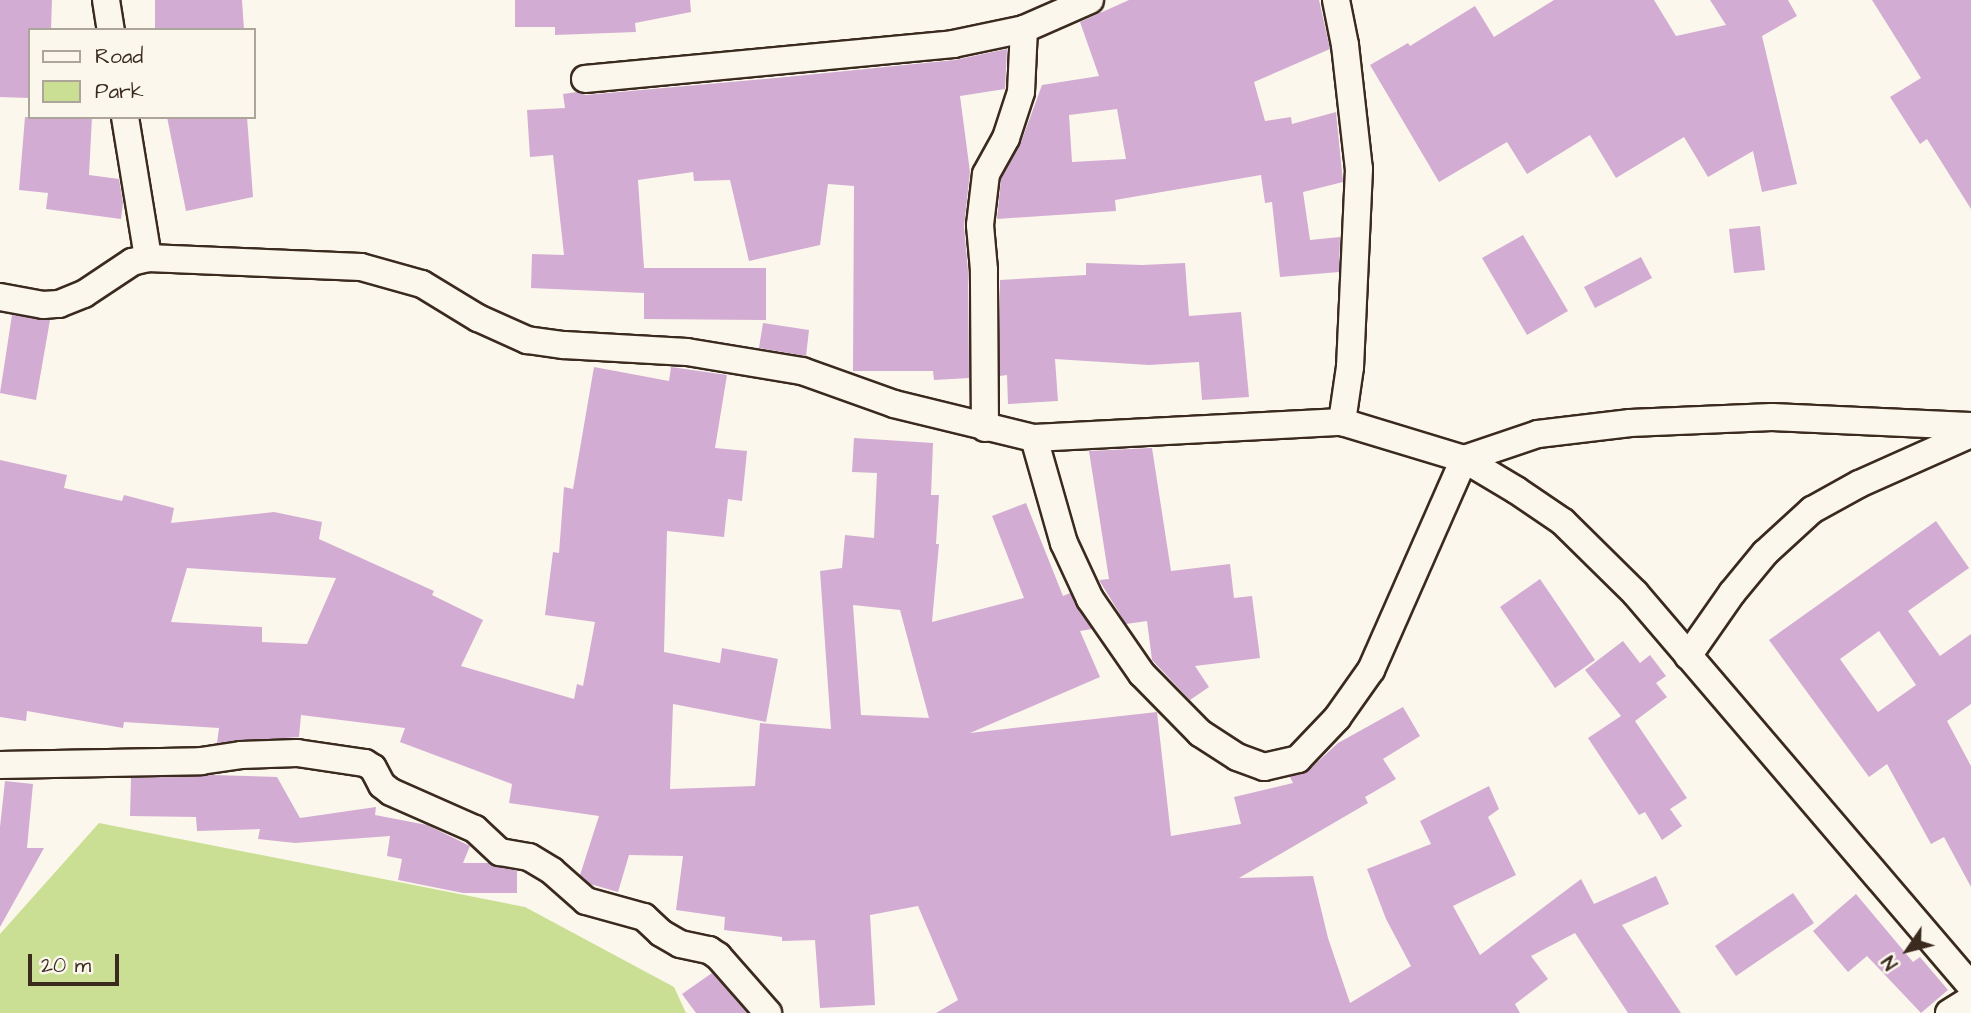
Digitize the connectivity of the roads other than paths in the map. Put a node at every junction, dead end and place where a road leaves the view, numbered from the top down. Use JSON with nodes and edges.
{"nodes":[{"id":1,"x":106,"y":0,"type":"edge"},
{"id":2,"x":1090,"y":0,"type":"edge"},
{"id":3,"x":1336,"y":0,"type":"edge"},
{"id":4,"x":111,"y":28,"type":"edge"},
{"id":5,"x":1024,"y":29,"type":"junction"},
{"id":6,"x":585,"y":79,"type":"dead end"},
{"id":7,"x":125,"y":119,"type":"edge"},
{"id":8,"x":148,"y":258,"type":"junction"},
{"id":9,"x":0,"y":297,"type":"edge"},
{"id":10,"x":1342,"y":422,"type":"junction"},
{"id":11,"x":1971,"y":426,"type":"edge"},
{"id":12,"x":985,"y":428,"type":"junction"},
{"id":13,"x":1971,"y":434,"type":"edge"},
{"id":14,"x":1034,"y":438,"type":"junction"},
{"id":15,"x":1464,"y":460,"type":"junction"},
{"id":16,"x":1688,"y":656,"type":"junction"},
{"id":17,"x":0,"y":765,"type":"edge"},
{"id":18,"x":1971,"y":986,"type":"edge"},
{"id":19,"x":1971,"y":999,"type":"edge"},
{"id":20,"x":768,"y":1013,"type":"edge"},
{"id":21,"x":1949,"y":1013,"type":"edge"}],
"edges":[{"from":1,"to":4,"type":"street"},
{"from":2,"to":5,"type":"street"},
{"from":3,"to":10,"type":"street"},
{"from":5,"to":6,"type":"street"},
{"from":5,"to":12,"type":"street"},
{"from":7,"to":8,"type":"street"},
{"from":8,"to":9,"type":"street"},
{"from":8,"to":12,"type":"street"},
{"from":10,"to":14,"type":"street"},
{"from":10,"to":15,"type":"street"},
{"from":11,"to":15,"type":"street"},
{"from":12,"to":14,"type":"street"},
{"from":13,"to":16,"type":"street"},
{"from":14,"to":15,"type":"street"},
{"from":15,"to":16,"type":"street"},
{"from":16,"to":18,"type":"street"},
{"from":17,"to":20,"type":"street"},
{"from":19,"to":21,"type":"street"}]}
